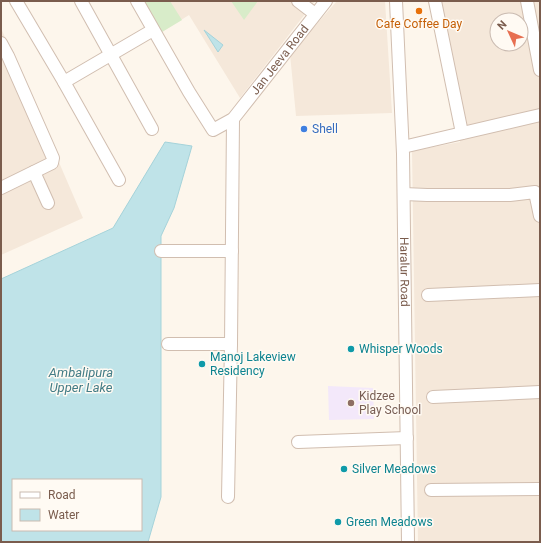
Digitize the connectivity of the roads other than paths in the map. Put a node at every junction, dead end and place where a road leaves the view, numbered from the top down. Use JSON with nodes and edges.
{"nodes":[{"id":1,"x":16,"y":1,"type":"edge"},
{"id":2,"x":81,"y":1,"type":"edge"},
{"id":3,"x":137,"y":1,"type":"edge"},
{"id":4,"x":298,"y":1,"type":"edge"},
{"id":5,"x":326,"y":1,"type":"edge"},
{"id":6,"x":396,"y":1,"type":"edge"},
{"id":7,"x":435,"y":1,"type":"edge"},
{"id":8,"x":527,"y":1,"type":"edge"},
{"id":9,"x":315,"y":14,"type":"junction"},
{"id":10,"x":154,"y":30,"type":"junction"},
{"id":11,"x":1,"y":43,"type":"edge"},
{"id":12,"x":111,"y":54,"type":"junction"},
{"id":13,"x":540,"y":70,"type":"edge"},
{"id":14,"x":64,"y":82,"type":"junction"},
{"id":15,"x":540,"y":115,"type":"edge"},
{"id":16,"x":233,"y":119,"type":"junction"},
{"id":17,"x":152,"y":129,"type":"dead end"},
{"id":18,"x":462,"y":133,"type":"junction"},
{"id":19,"x":402,"y":147,"type":"junction"},
{"id":20,"x":34,"y":172,"type":"junction"},
{"id":21,"x":119,"y":180,"type":"dead end"},
{"id":22,"x":1,"y":188,"type":"edge"},
{"id":23,"x":404,"y":194,"type":"junction"},
{"id":24,"x":48,"y":203,"type":"dead end"},
{"id":25,"x":540,"y":216,"type":"edge"},
{"id":26,"x":161,"y":251,"type":"dead end"},
{"id":27,"x":232,"y":251,"type":"junction"},
{"id":28,"x":540,"y":290,"type":"edge"},
{"id":29,"x":428,"y":295,"type":"dead end"},
{"id":30,"x":168,"y":344,"type":"dead end"},
{"id":31,"x":231,"y":344,"type":"junction"},
{"id":32,"x":540,"y":392,"type":"edge"},
{"id":33,"x":433,"y":397,"type":"dead end"},
{"id":34,"x":407,"y":438,"type":"junction"},
{"id":35,"x":298,"y":442,"type":"dead end"},
{"id":36,"x":540,"y":489,"type":"edge"},
{"id":37,"x":431,"y":490,"type":"dead end"},
{"id":38,"x":228,"y":497,"type":"dead end"},
{"id":39,"x":408,"y":542,"type":"edge"}],
"edges":[{"from":1,"to":14,"type":"street"},
{"from":2,"to":12,"type":"street"},
{"from":3,"to":10,"type":"street"},
{"from":4,"to":9,"type":"street"},
{"from":5,"to":9,"type":"street","name":"Jan Jeeva Road"},
{"from":6,"to":19,"type":"street","name":"Haralur Road"},
{"from":7,"to":18,"type":"street"},
{"from":8,"to":13,"type":"street"},
{"from":9,"to":16,"type":"street","name":"Jan Jeeva Road"},
{"from":10,"to":12,"type":"street"},
{"from":10,"to":16,"type":"street"},
{"from":11,"to":20,"type":"street"},
{"from":12,"to":14,"type":"street"},
{"from":12,"to":17,"type":"street"},
{"from":14,"to":21,"type":"street"},
{"from":15,"to":18,"type":"street"},
{"from":16,"to":27,"type":"street"},
{"from":18,"to":19,"type":"street"},
{"from":19,"to":23,"type":"street","name":"Haralur Road"},
{"from":20,"to":22,"type":"street"},
{"from":20,"to":24,"type":"street"},
{"from":23,"to":25,"type":"street"},
{"from":23,"to":34,"type":"street","name":"Haralur Road"},
{"from":26,"to":27,"type":"street"},
{"from":27,"to":31,"type":"street"},
{"from":28,"to":29,"type":"street"},
{"from":30,"to":31,"type":"street"},
{"from":31,"to":38,"type":"street"},
{"from":32,"to":33,"type":"street"},
{"from":34,"to":35,"type":"street"},
{"from":34,"to":39,"type":"street","name":"Haralur Road"},
{"from":36,"to":37,"type":"street"}]}
